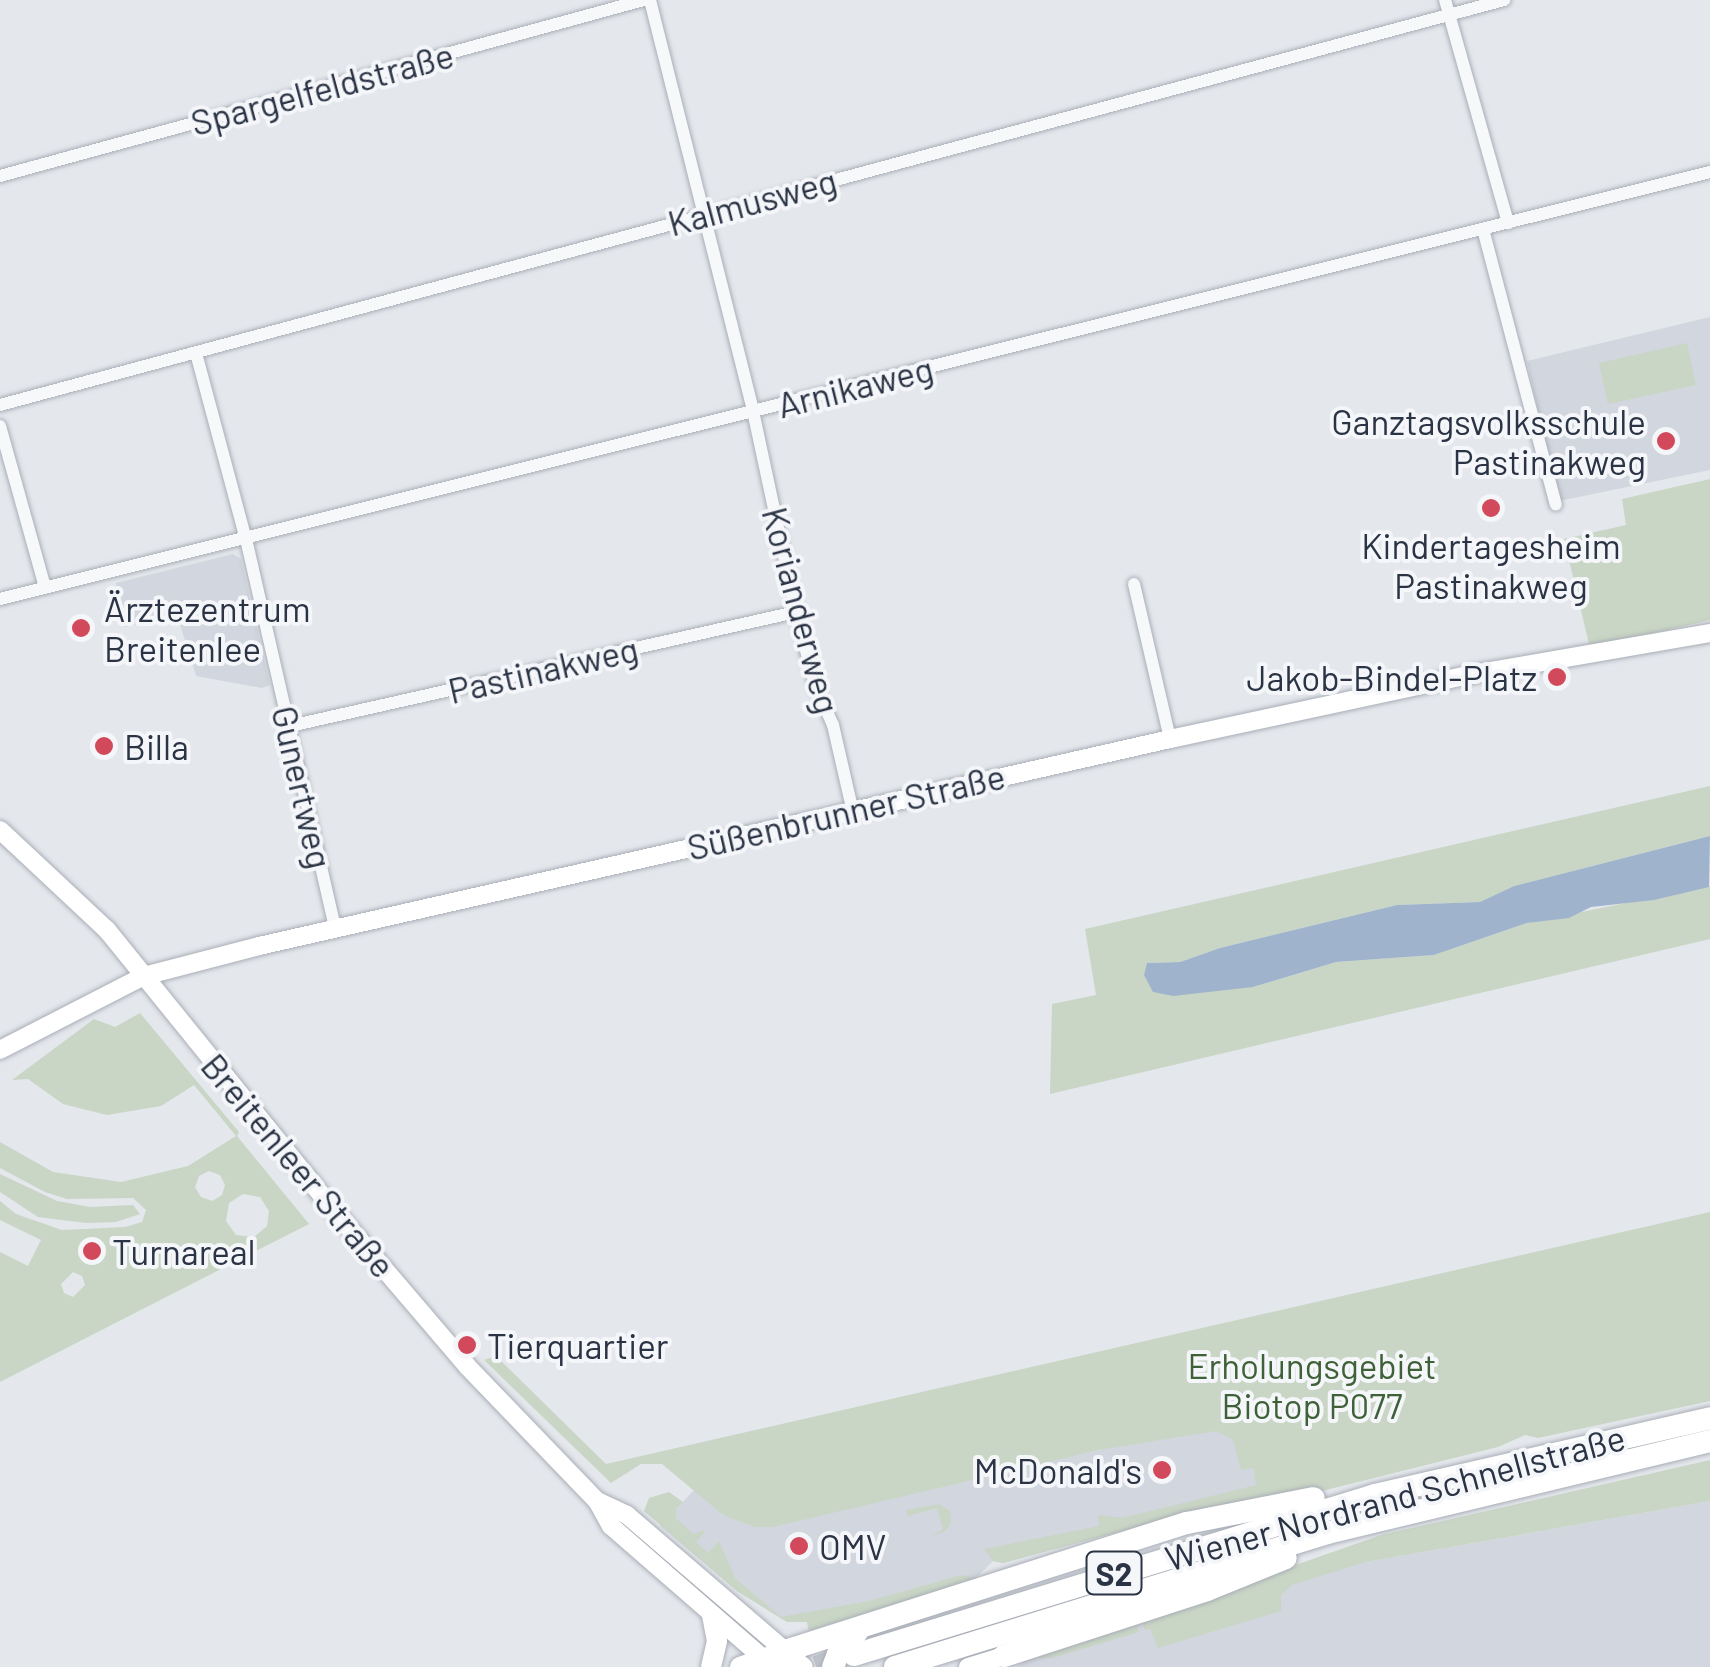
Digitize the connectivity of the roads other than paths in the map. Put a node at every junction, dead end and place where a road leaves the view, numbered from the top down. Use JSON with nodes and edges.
{"nodes":[{"id":1,"x":647,"y":0,"type":"edge"},
{"id":2,"x":1445,"y":0,"type":"edge"},
{"id":3,"x":1504,"y":0,"type":"edge"},
{"id":4,"x":1449,"y":15,"type":"junction"},
{"id":5,"x":1710,"y":172,"type":"edge"},
{"id":6,"x":0,"y":176,"type":"edge"},
{"id":7,"x":704,"y":213,"type":"junction"},
{"id":8,"x":1508,"y":222,"type":"junction"},
{"id":9,"x":1484,"y":229,"type":"junction"},
{"id":10,"x":196,"y":352,"type":"junction"},
{"id":11,"x":0,"y":406,"type":"edge"},
{"id":12,"x":752,"y":411,"type":"junction"},
{"id":13,"x":0,"y":426,"type":"edge"},
{"id":14,"x":1556,"y":505,"type":"dead end"},
{"id":15,"x":246,"y":539,"type":"junction"},
{"id":16,"x":1134,"y":584,"type":"dead end"},
{"id":17,"x":46,"y":587,"type":"junction"},
{"id":18,"x":0,"y":598,"type":"edge"},
{"id":19,"x":796,"y":612,"type":"junction"},
{"id":20,"x":1710,"y":633,"type":"edge"},
{"id":21,"x":290,"y":726,"type":"junction"},
{"id":22,"x":1170,"y":739,"type":"junction"},
{"id":23,"x":852,"y":808,"type":"junction"},
{"id":24,"x":0,"y":830,"type":"edge"},
{"id":25,"x":336,"y":931,"type":"junction"},
{"id":26,"x":144,"y":976,"type":"junction"},
{"id":27,"x":0,"y":1050,"type":"edge"},
{"id":28,"x":1710,"y":1418,"type":"edge"},
{"id":29,"x":1710,"y":1442,"type":"edge"},
{"id":30,"x":1375,"y":1495,"type":"junction"},
{"id":31,"x":597,"y":1500,"type":"junction"},
{"id":32,"x":1326,"y":1532,"type":"junction"},
{"id":33,"x":712,"y":1615,"type":"junction"},
{"id":34,"x":863,"y":1625,"type":"junction"},
{"id":35,"x":1004,"y":1656,"type":"joint"},
{"id":36,"x":777,"y":1661,"type":"edge"},
{"id":37,"x":843,"y":1661,"type":"edge"},
{"id":38,"x":711,"y":1667,"type":"edge"},
{"id":39,"x":740,"y":1667,"type":"edge"},
{"id":40,"x":804,"y":1667,"type":"edge"},
{"id":41,"x":895,"y":1667,"type":"edge"},
{"id":42,"x":968,"y":1667,"type":"edge"}],
"edges":[{"from":1,"to":6,"type":"street","name":"Spargelfeldstraße"},
{"from":1,"to":7,"type":"street","name":"Korianderweg"},
{"from":2,"to":4,"type":"street"},
{"from":3,"to":4,"type":"street","name":"Kalmusweg"},
{"from":4,"to":7,"type":"street","name":"Kalmusweg"},
{"from":4,"to":8,"type":"street"},
{"from":5,"to":8,"type":"street","name":"Arnikaweg"},
{"from":7,"to":10,"type":"street","name":"Kalmusweg"},
{"from":7,"to":12,"type":"street","name":"Korianderweg"},
{"from":8,"to":9,"type":"street","name":"Arnikaweg"},
{"from":9,"to":12,"type":"street","name":"Arnikaweg"},
{"from":9,"to":14,"type":"street"},
{"from":10,"to":11,"type":"street","name":"Kalmusweg"},
{"from":10,"to":15,"type":"street","name":"Gunertweg"},
{"from":12,"to":15,"type":"street","name":"Arnikaweg"},
{"from":12,"to":19,"type":"street","name":"Korianderweg"},
{"from":13,"to":17,"type":"street"},
{"from":15,"to":17,"type":"street","name":"Arnikaweg"},
{"from":15,"to":21,"type":"street","name":"Gunertweg"},
{"from":16,"to":22,"type":"street"},
{"from":17,"to":18,"type":"street","name":"Arnikaweg"},
{"from":19,"to":21,"type":"street","name":"Pastinakweg"},
{"from":19,"to":23,"type":"street","name":"Korianderweg"},
{"from":20,"to":22,"type":"street","name":"Süßenbrunner Straße"},
{"from":21,"to":25,"type":"street","name":"Gunertweg"},
{"from":22,"to":23,"type":"street","name":"Süßenbrunner Straße"},
{"from":23,"to":25,"type":"street","name":"Süßenbrunner Straße"},
{"from":24,"to":26,"type":"street","name":"Breitenleer Straße"},
{"from":25,"to":26,"type":"street","name":"Süßenbrunner Straße"},
{"from":26,"to":27,"type":"street","name":"Süßenbrunner Straße"},
{"from":26,"to":31,"type":"street","name":"Breitenleer Straße"},
{"from":28,"to":30,"type":"highway","name":"Wiener Nordrand Schnellstraße","number":"S2"},
{"from":29,"to":32,"type":"highway","name":"Wiener Nordrand Schnellstraße","number":"S2"},
{"from":30,"to":34,"type":"highway"},
{"from":30,"to":37,"type":"highway","name":"Wiener Nordrand Schnellstraße","number":"S2"},
{"from":31,"to":33,"type":"street","name":"Breitenleer Straße"},
{"from":31,"to":36,"type":"street","name":"Breitenleer Straße"},
{"from":32,"to":35,"type":"highway"},
{"from":32,"to":41,"type":"highway","name":"Wiener Nordrand Schnellstraße","number":"S2"},
{"from":33,"to":36,"type":"street","name":"Breitenleer Straße"},
{"from":33,"to":38,"type":"main road"},
{"from":34,"to":36,"type":"highway"},
{"from":34,"to":37,"type":"highway"},
{"from":35,"to":42,"type":"street"},
{"from":36,"to":39,"type":"main road"},
{"from":36,"to":40,"type":"street","name":"Breitenleer Straße"}]}
